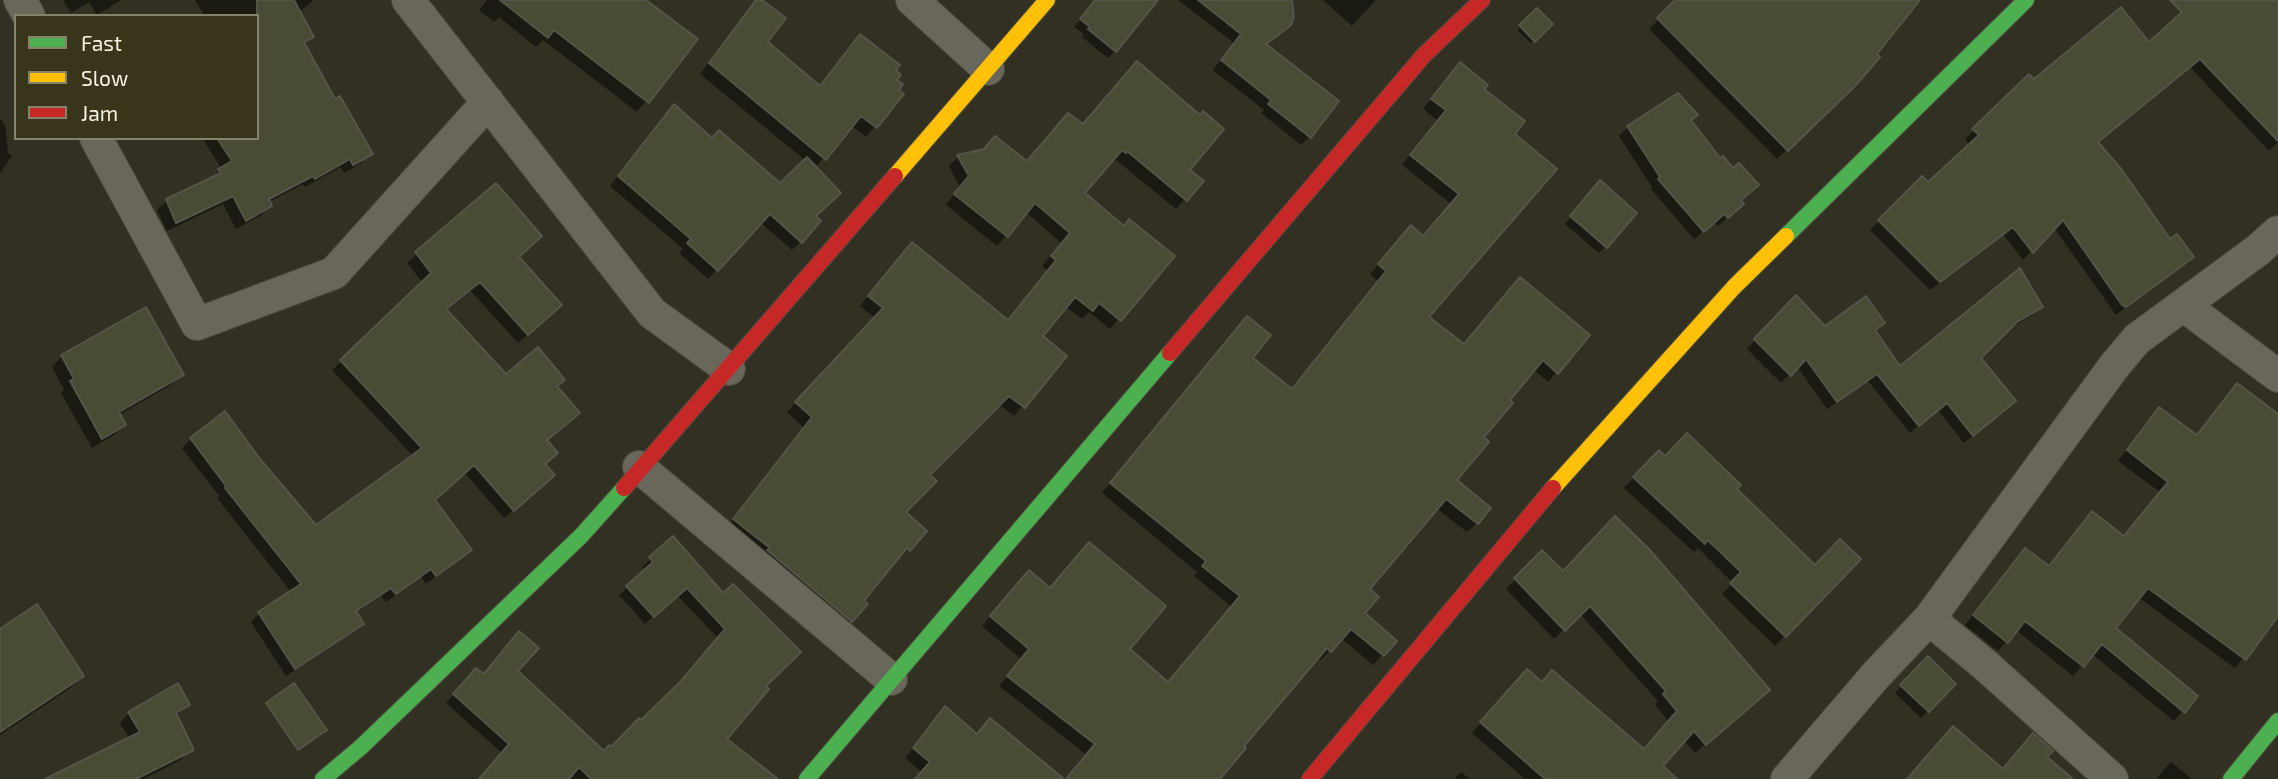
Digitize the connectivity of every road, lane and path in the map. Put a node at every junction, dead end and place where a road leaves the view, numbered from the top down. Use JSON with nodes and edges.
{"nodes":[{"id":1,"x":408,"y":0,"type":"edge"},
{"id":2,"x":912,"y":0,"type":"edge"},
{"id":3,"x":1047,"y":0,"type":"edge"},
{"id":4,"x":1482,"y":0,"type":"edge"},
{"id":5,"x":2026,"y":0,"type":"edge"},
{"id":6,"x":988,"y":69,"type":"junction"},
{"id":7,"x":488,"y":102,"type":"junction"},
{"id":8,"x":97,"y":140,"type":"edge"},
{"id":9,"x":2278,"y":232,"type":"edge"},
{"id":10,"x":2183,"y":305,"type":"junction"},
{"id":11,"x":729,"y":369,"type":"junction"},
{"id":12,"x":2278,"y":376,"type":"edge"},
{"id":13,"x":639,"y":467,"type":"junction"},
{"id":14,"x":1929,"y":619,"type":"junction"},
{"id":15,"x":891,"y":679,"type":"junction"},
{"id":16,"x":2278,"y":721,"type":"edge"},
{"id":17,"x":323,"y":779,"type":"edge"},
{"id":18,"x":807,"y":779,"type":"edge"},
{"id":19,"x":1310,"y":779,"type":"edge"},
{"id":20,"x":1787,"y":779,"type":"edge"},
{"id":21,"x":2112,"y":779,"type":"edge"},
{"id":22,"x":2231,"y":779,"type":"edge"}],
"edges":[{"from":1,"to":7,"type":"street"},
{"from":2,"to":6,"type":"street"},
{"from":3,"to":6,"type":"street"},
{"from":4,"to":15,"type":"street"},
{"from":5,"to":19,"type":"street"},
{"from":6,"to":11,"type":"street"},
{"from":7,"to":8,"type":"street"},
{"from":7,"to":11,"type":"street"},
{"from":9,"to":10,"type":"street"},
{"from":10,"to":12,"type":"street"},
{"from":10,"to":14,"type":"street"},
{"from":11,"to":13,"type":"street"},
{"from":13,"to":15,"type":"street"},
{"from":13,"to":17,"type":"street"},
{"from":14,"to":20,"type":"street"},
{"from":14,"to":21,"type":"street"},
{"from":15,"to":18,"type":"street"},
{"from":16,"to":22,"type":"street"}]}
